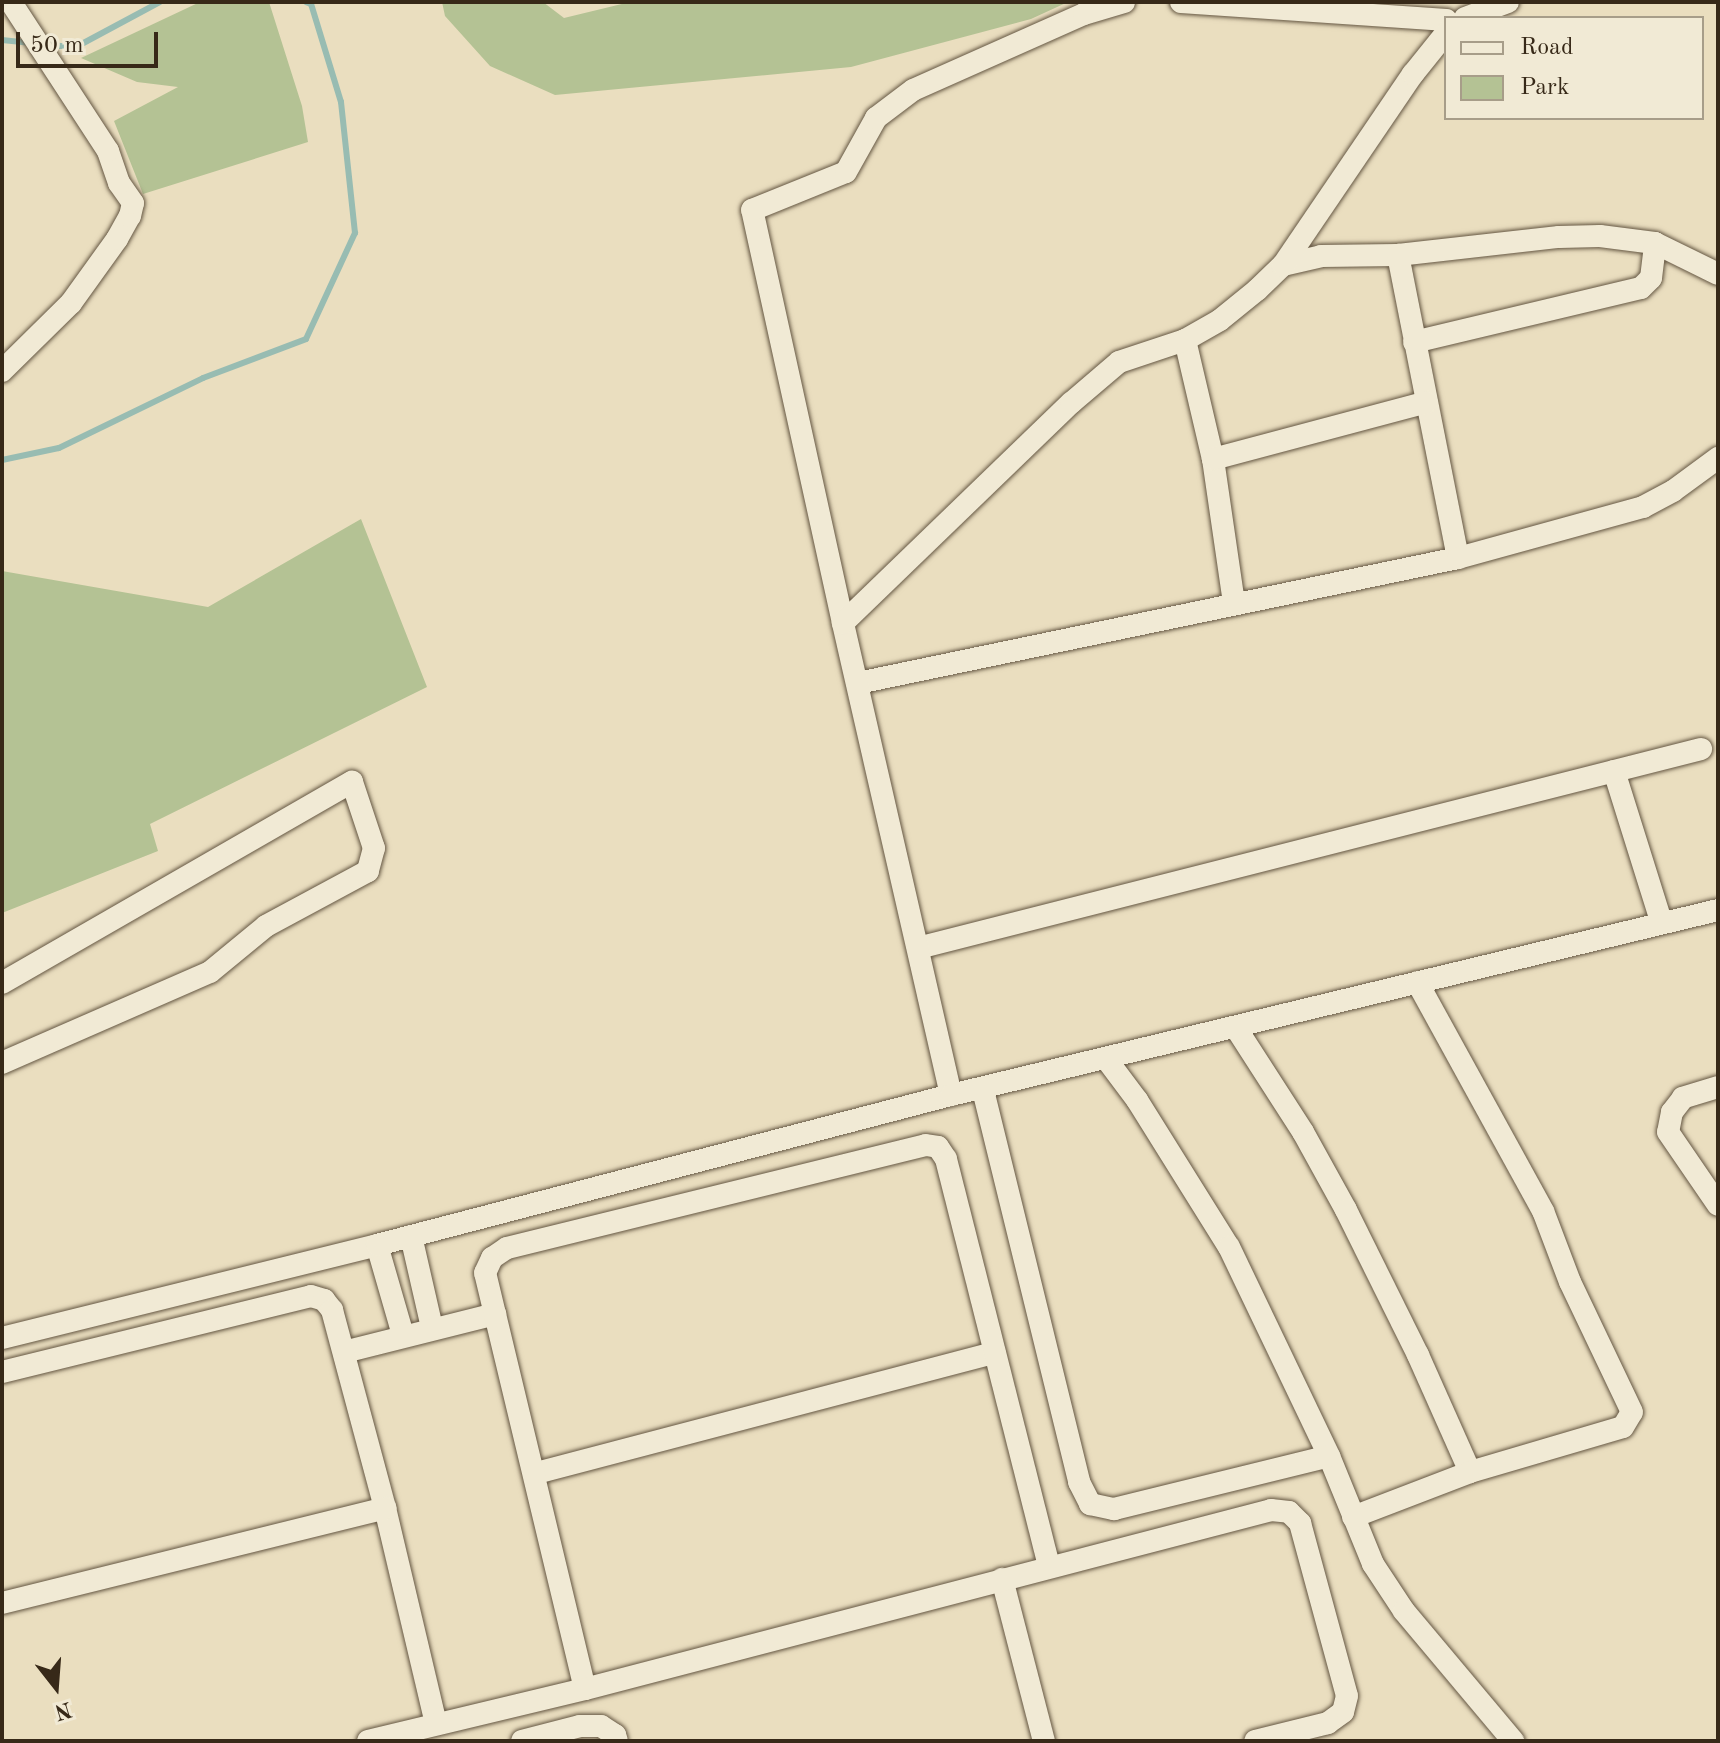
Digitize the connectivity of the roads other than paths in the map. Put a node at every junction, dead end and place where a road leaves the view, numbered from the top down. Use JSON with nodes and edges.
{"nodes":[{"id":1,"x":11,"y":2,"type":"edge"},
{"id":2,"x":1124,"y":2,"type":"edge"},
{"id":3,"x":1181,"y":2,"type":"edge"},
{"id":4,"x":1508,"y":2,"type":"edge"},
{"id":5,"x":1470,"y":16,"type":"edge"},
{"id":6,"x":1444,"y":20,"type":"edge"},
{"id":7,"x":1444,"y":35,"type":"edge"},
{"id":8,"x":1655,"y":243,"type":"junction"},
{"id":9,"x":1398,"y":255,"type":"junction"},
{"id":10,"x":1283,"y":265,"type":"junction"},
{"id":11,"x":1718,"y":274,"type":"edge"},
{"id":12,"x":1185,"y":340,"type":"junction"},
{"id":13,"x":1414,"y":342,"type":"junction"},
{"id":14,"x":2,"y":371,"type":"edge"},
{"id":15,"x":1427,"y":402,"type":"junction"},
{"id":16,"x":1718,"y":458,"type":"edge"},
{"id":17,"x":1213,"y":459,"type":"junction"},
{"id":18,"x":1458,"y":558,"type":"junction"},
{"id":19,"x":1234,"y":603,"type":"junction"},
{"id":20,"x":843,"y":623,"type":"junction"},
{"id":21,"x":858,"y":683,"type":"junction"},
{"id":22,"x":1701,"y":749,"type":"dead end"},
{"id":23,"x":1614,"y":771,"type":"junction"},
{"id":24,"x":1718,"y":910,"type":"edge"},
{"id":25,"x":1661,"y":921,"type":"junction"},
{"id":26,"x":918,"y":948,"type":"junction"},
{"id":27,"x":1417,"y":982,"type":"junction"},
{"id":28,"x":2,"y":983,"type":"edge"},
{"id":29,"x":1236,"y":1028,"type":"junction"},
{"id":30,"x":1107,"y":1060,"type":"junction"},
{"id":31,"x":2,"y":1063,"type":"edge"},
{"id":32,"x":1718,"y":1087,"type":"edge"},
{"id":33,"x":983,"y":1090,"type":"junction"},
{"id":34,"x":951,"y":1095,"type":"junction"},
{"id":35,"x":1718,"y":1205,"type":"edge"},
{"id":36,"x":411,"y":1236,"type":"junction"},
{"id":37,"x":377,"y":1245,"type":"junction"},
{"id":38,"x":495,"y":1314,"type":"junction"},
{"id":39,"x":432,"y":1328,"type":"junction"},
{"id":40,"x":403,"y":1335,"type":"junction"},
{"id":41,"x":2,"y":1338,"type":"edge"},
{"id":42,"x":344,"y":1352,"type":"junction"},
{"id":43,"x":995,"y":1353,"type":"junction"},
{"id":44,"x":2,"y":1372,"type":"edge"},
{"id":45,"x":1329,"y":1456,"type":"junction"},
{"id":46,"x":1470,"y":1472,"type":"junction"},
{"id":47,"x":536,"y":1473,"type":"junction"},
{"id":48,"x":385,"y":1508,"type":"junction"},
{"id":49,"x":1353,"y":1517,"type":"junction"},
{"id":50,"x":1049,"y":1567,"type":"junction"},
{"id":51,"x":1002,"y":1579,"type":"junction"},
{"id":52,"x":2,"y":1603,"type":"edge"},
{"id":53,"x":585,"y":1689,"type":"junction"},
{"id":54,"x":436,"y":1724,"type":"junction"},
{"id":55,"x":368,"y":1741,"type":"edge"},
{"id":56,"x":522,"y":1741,"type":"edge"},
{"id":57,"x":617,"y":1741,"type":"edge"},
{"id":58,"x":1044,"y":1741,"type":"edge"},
{"id":59,"x":1255,"y":1741,"type":"edge"},
{"id":60,"x":1513,"y":1741,"type":"edge"}],
"edges":[{"from":1,"to":14,"type":"street"},
{"from":2,"to":20,"type":"street"},
{"from":3,"to":6,"type":"street"},
{"from":4,"to":5,"type":"street"},
{"from":7,"to":10,"type":"street"},
{"from":8,"to":9,"type":"street"},
{"from":8,"to":11,"type":"street"},
{"from":8,"to":13,"type":"street"},
{"from":9,"to":10,"type":"street"},
{"from":9,"to":13,"type":"street"},
{"from":10,"to":12,"type":"street"},
{"from":12,"to":17,"type":"street"},
{"from":12,"to":20,"type":"street"},
{"from":13,"to":15,"type":"street"},
{"from":15,"to":17,"type":"street"},
{"from":15,"to":18,"type":"street"},
{"from":16,"to":18,"type":"street"},
{"from":17,"to":19,"type":"street"},
{"from":18,"to":19,"type":"street"},
{"from":19,"to":21,"type":"street"},
{"from":20,"to":21,"type":"street"},
{"from":21,"to":26,"type":"street"},
{"from":22,"to":23,"type":"street"},
{"from":23,"to":25,"type":"street"},
{"from":23,"to":26,"type":"street"},
{"from":24,"to":25,"type":"street"},
{"from":25,"to":27,"type":"street"},
{"from":26,"to":34,"type":"street"},
{"from":27,"to":29,"type":"street"},
{"from":27,"to":46,"type":"street"},
{"from":28,"to":31,"type":"street"},
{"from":29,"to":30,"type":"street"},
{"from":29,"to":46,"type":"street"},
{"from":30,"to":33,"type":"street"},
{"from":30,"to":45,"type":"street"},
{"from":32,"to":35,"type":"street"},
{"from":33,"to":34,"type":"street"},
{"from":33,"to":45,"type":"street"},
{"from":34,"to":36,"type":"street"},
{"from":36,"to":37,"type":"street"},
{"from":36,"to":39,"type":"street"},
{"from":37,"to":40,"type":"street"},
{"from":37,"to":41,"type":"street"},
{"from":38,"to":39,"type":"street"},
{"from":38,"to":43,"type":"street"},
{"from":38,"to":47,"type":"street"},
{"from":39,"to":40,"type":"street"},
{"from":40,"to":42,"type":"street"},
{"from":42,"to":44,"type":"street"},
{"from":42,"to":48,"type":"street"},
{"from":43,"to":47,"type":"street"},
{"from":43,"to":50,"type":"street"},
{"from":45,"to":49,"type":"street"},
{"from":46,"to":49,"type":"street"},
{"from":47,"to":53,"type":"street"},
{"from":48,"to":52,"type":"street"},
{"from":48,"to":54,"type":"street"},
{"from":49,"to":60,"type":"street"},
{"from":50,"to":51,"type":"street"},
{"from":50,"to":59,"type":"street"},
{"from":51,"to":53,"type":"street"},
{"from":51,"to":58,"type":"street"},
{"from":53,"to":54,"type":"street"},
{"from":54,"to":55,"type":"street"},
{"from":56,"to":57,"type":"street"}]}
